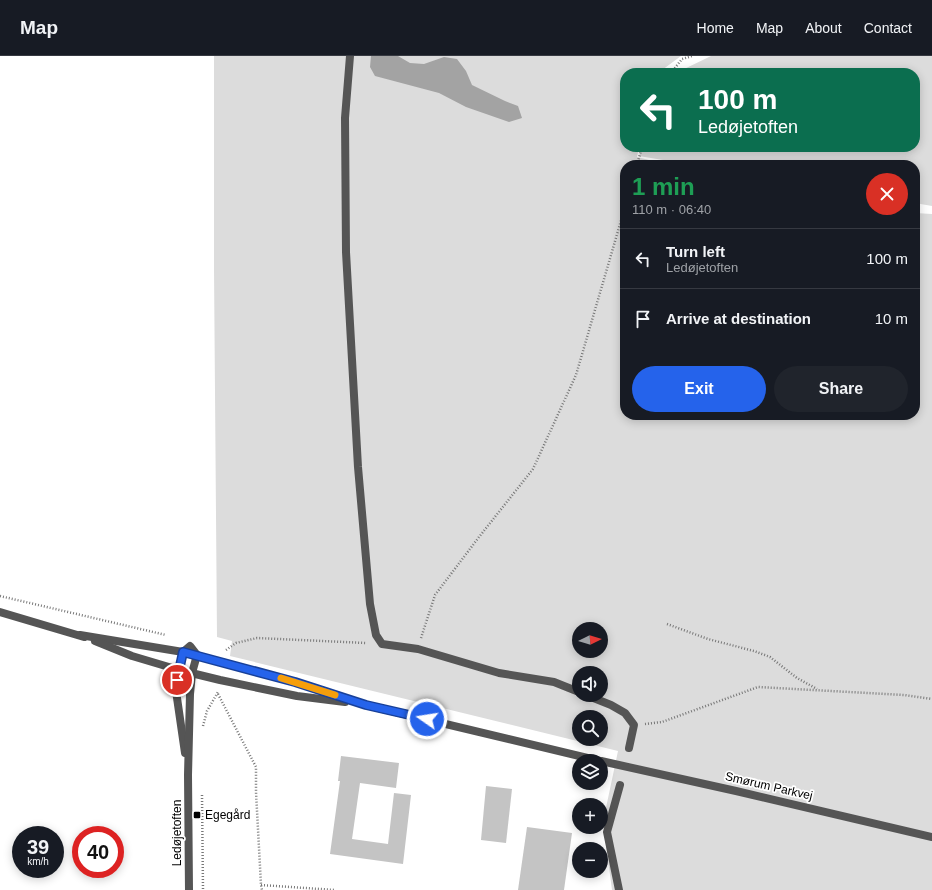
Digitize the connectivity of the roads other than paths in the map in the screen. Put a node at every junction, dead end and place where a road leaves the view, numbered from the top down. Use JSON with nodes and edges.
{"nodes":[{"id":1,"x":350,"y":56,"type":"edge"},
{"id":2,"x":0,"y":612,"type":"edge"},
{"id":3,"x":80,"y":635,"type":"junction"},
{"id":4,"x":183,"y":652,"type":"junction"},
{"id":5,"x":197,"y":656,"type":"junction"},
{"id":6,"x":179,"y":670,"type":"junction"},
{"id":7,"x":192,"y":673,"type":"junction"},
{"id":8,"x":572,"y":689,"type":"edge"},
{"id":9,"x":604,"y":702,"type":"edge"},
{"id":10,"x":366,"y":705,"type":"junction"},
{"id":11,"x":629,"y":748,"type":"dead end"},
{"id":12,"x":572,"y":754,"type":"edge"},
{"id":13,"x":608,"y":763,"type":"edge"},
{"id":14,"x":188,"y":775,"type":"junction"},
{"id":15,"x":620,"y":785,"type":"dead end"},
{"id":16,"x":932,"y":837,"type":"edge"},
{"id":17,"x":189,"y":890,"type":"edge"},
{"id":18,"x":619,"y":890,"type":"edge"}],
"edges":[{"from":1,"to":8,"type":"street"},
{"from":2,"to":3,"type":"street"},
{"from":3,"to":4,"type":"street"},
{"from":3,"to":6,"type":"street"},
{"from":4,"to":5,"type":"street"},
{"from":4,"to":6,"type":"street","name":"Ledøjetoften"},
{"from":5,"to":7,"type":"street","name":"Ledøjetoften"},
{"from":5,"to":10,"type":"street","name":"Smørum Parkvej"},
{"from":6,"to":7,"type":"street"},
{"from":6,"to":14,"type":"street","name":"Ledøjetoften"},
{"from":7,"to":10,"type":"street","name":"Smørum Parkvej"},
{"from":7,"to":14,"type":"street","name":"Ledøjetoften"},
{"from":9,"to":11,"type":"street"},
{"from":10,"to":12,"type":"street","name":"Smørum Parkvej"},
{"from":13,"to":16,"type":"street","name":"Smørum Parkvej"},
{"from":14,"to":17,"type":"street","name":"Ledøjetoften"},
{"from":15,"to":18,"type":"street"}]}
